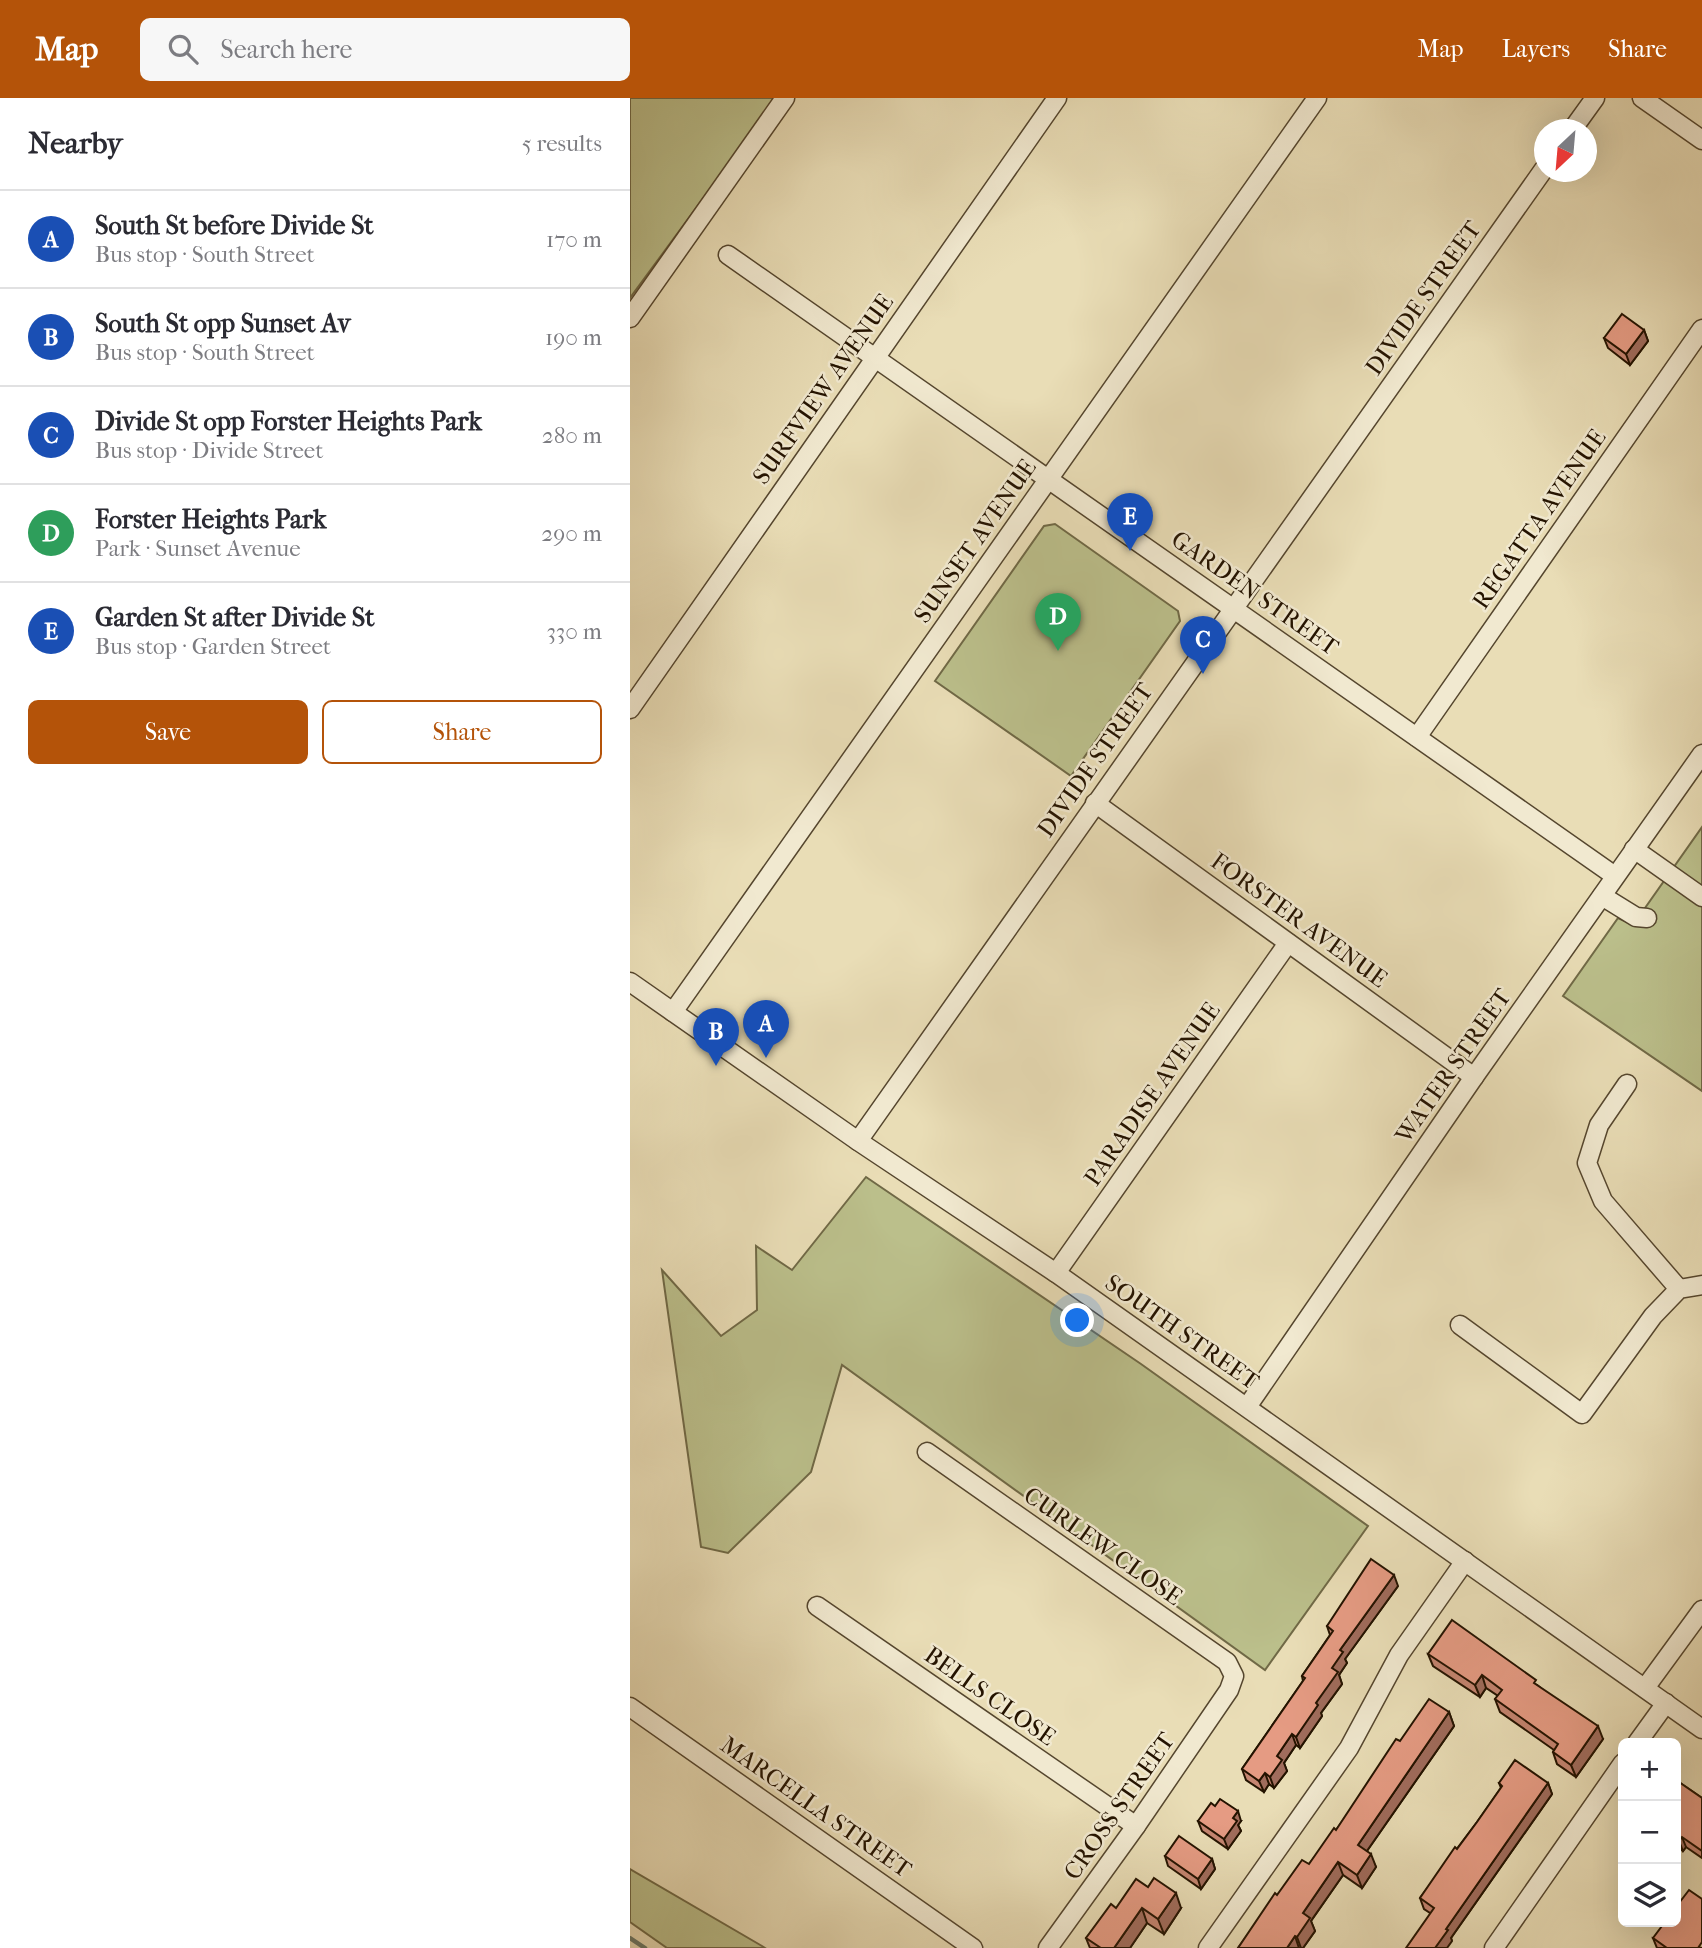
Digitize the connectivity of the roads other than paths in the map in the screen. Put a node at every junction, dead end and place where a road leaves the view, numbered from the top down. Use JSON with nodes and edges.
{"nodes":[{"id":1,"x":785,"y":98,"type":"edge"},
{"id":2,"x":1057,"y":98,"type":"edge"},
{"id":3,"x":1317,"y":98,"type":"edge"},
{"id":4,"x":1595,"y":98,"type":"edge"},
{"id":5,"x":1642,"y":98,"type":"edge"},
{"id":6,"x":1580,"y":119,"type":"edge"},
{"id":7,"x":1702,"y":140,"type":"edge"},
{"id":8,"x":1536,"y":182,"type":"edge"},
{"id":9,"x":728,"y":255,"type":"dead end"},
{"id":10,"x":630,"y":318,"type":"edge"},
{"id":11,"x":1702,"y":330,"type":"edge"},
{"id":12,"x":876,"y":358,"type":"junction"},
{"id":13,"x":1048,"y":479,"type":"junction"},
{"id":14,"x":1233,"y":608,"type":"junction"},
{"id":15,"x":630,"y":709,"type":"edge"},
{"id":16,"x":1417,"y":737,"type":"junction"},
{"id":17,"x":1702,"y":754,"type":"edge"},
{"id":18,"x":1095,"y":803,"type":"junction"},
{"id":19,"x":1634,"y":849,"type":"junction"},
{"id":20,"x":1615,"y":876,"type":"junction"},
{"id":21,"x":1602,"y":896,"type":"junction"},
{"id":22,"x":1702,"y":897,"type":"edge"},
{"id":23,"x":1647,"y":918,"type":"dead end"},
{"id":24,"x":1288,"y":943,"type":"junction"},
{"id":25,"x":630,"y":982,"type":"edge"},
{"id":26,"x":673,"y":1012,"type":"junction"},
{"id":27,"x":1474,"y":1077,"type":"junction"},
{"id":28,"x":1627,"y":1084,"type":"dead end"},
{"id":29,"x":858,"y":1141,"type":"junction"},
{"id":30,"x":1056,"y":1273,"type":"junction"},
{"id":31,"x":1702,"y":1285,"type":"edge"},
{"id":32,"x":1679,"y":1289,"type":"junction"},
{"id":33,"x":1460,"y":1325,"type":"dead end"},
{"id":34,"x":1247,"y":1407,"type":"junction"},
{"id":35,"x":927,"y":1452,"type":"dead end"},
{"id":36,"x":1465,"y":1561,"type":"junction"},
{"id":37,"x":817,"y":1606,"type":"dead end"},
{"id":38,"x":1702,"y":1610,"type":"edge"},
{"id":39,"x":1645,"y":1688,"type":"junction"},
{"id":40,"x":1228,"y":1690,"type":"joint"},
{"id":41,"x":1665,"y":1703,"type":"junction"},
{"id":42,"x":630,"y":1707,"type":"edge"},
{"id":43,"x":1702,"y":1728,"type":"edge"},
{"id":44,"x":1640,"y":1738,"type":"edge"},
{"id":45,"x":1618,"y":1770,"type":"edge"},
{"id":46,"x":1136,"y":1826,"type":"junction"},
{"id":47,"x":973,"y":1948,"type":"edge"},
{"id":48,"x":1048,"y":1948,"type":"edge"},
{"id":49,"x":1208,"y":1948,"type":"edge"},
{"id":50,"x":1494,"y":1948,"type":"edge"}],
"edges":[{"from":1,"to":10,"type":"street"},
{"from":2,"to":12,"type":"street","name":"SURFVIEW AVENUE"},
{"from":3,"to":13,"type":"street","name":"SUNSET AVENUE"},
{"from":4,"to":6,"type":"street"},
{"from":5,"to":7,"type":"street"},
{"from":8,"to":14,"type":"street","name":"DIVIDE STREET"},
{"from":9,"to":12,"type":"street","name":"GARDEN STREET"},
{"from":11,"to":16,"type":"street","name":"REGATTA AVENUE"},
{"from":12,"to":13,"type":"street","name":"GARDEN STREET"},
{"from":12,"to":15,"type":"street","name":"SURFVIEW AVENUE"},
{"from":13,"to":14,"type":"street","name":"GARDEN STREET"},
{"from":13,"to":26,"type":"street","name":"SUNSET AVENUE"},
{"from":14,"to":16,"type":"street","name":"GARDEN STREET"},
{"from":14,"to":18,"type":"street","name":"DIVIDE STREET"},
{"from":16,"to":20,"type":"street","name":"GARDEN STREET"},
{"from":17,"to":19,"type":"street","name":"WATER STREET"},
{"from":18,"to":24,"type":"street","name":"FORSTER AVENUE"},
{"from":18,"to":29,"type":"street","name":"DIVIDE STREET"},
{"from":19,"to":20,"type":"street","name":"WATER STREET"},
{"from":19,"to":22,"type":"street"},
{"from":20,"to":21,"type":"street","name":"WATER STREET"},
{"from":21,"to":23,"type":"street"},
{"from":21,"to":27,"type":"street","name":"WATER STREET"},
{"from":24,"to":27,"type":"street","name":"FORSTER AVENUE"},
{"from":24,"to":30,"type":"street","name":"PARADISE AVENUE"},
{"from":25,"to":26,"type":"street","name":"SOUTH STREET"},
{"from":26,"to":29,"type":"street","name":"SOUTH STREET"},
{"from":27,"to":34,"type":"street","name":"WATER STREET"},
{"from":28,"to":32,"type":"street"},
{"from":29,"to":30,"type":"street","name":"SOUTH STREET"},
{"from":30,"to":34,"type":"street","name":"SOUTH STREET"},
{"from":31,"to":32,"type":"street"},
{"from":32,"to":33,"type":"street"},
{"from":34,"to":36,"type":"street","name":"SOUTH STREET"},
{"from":35,"to":40,"type":"street","name":"CURLEW CLOSE"},
{"from":36,"to":39,"type":"street","name":"SOUTH STREET"},
{"from":36,"to":49,"type":"street"},
{"from":37,"to":46,"type":"street","name":"BELLS CLOSE"},
{"from":38,"to":39,"type":"street"},
{"from":39,"to":41,"type":"street","name":"SOUTH STREET"},
{"from":40,"to":46,"type":"street","name":"CROSS STREET"},
{"from":41,"to":43,"type":"street","name":"SOUTH STREET"},
{"from":41,"to":44,"type":"street"},
{"from":42,"to":47,"type":"street","name":"MARCELLA STREET"},
{"from":45,"to":50,"type":"street"},
{"from":46,"to":48,"type":"street","name":"CROSS STREET"}]}
